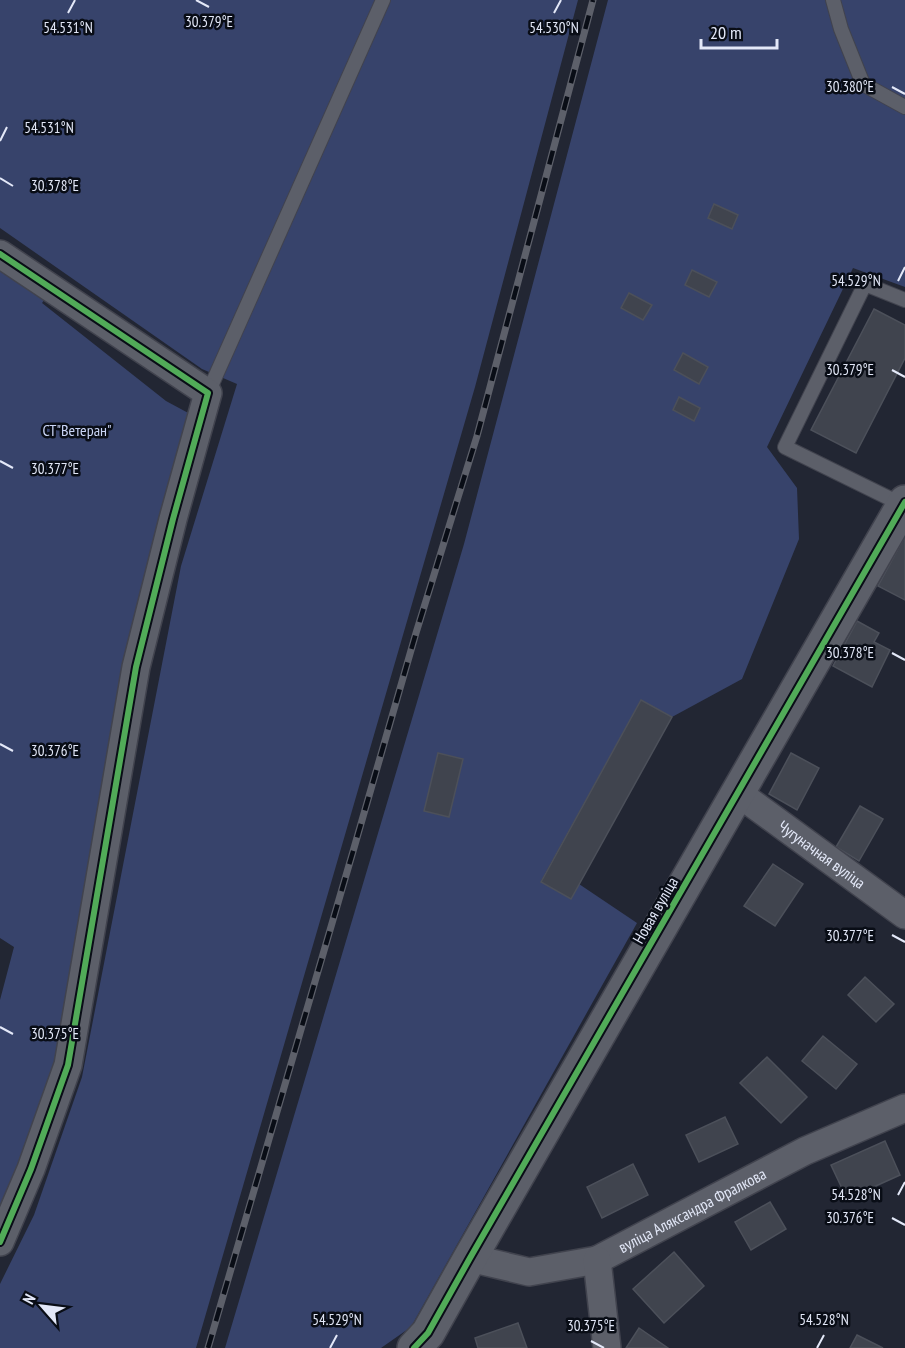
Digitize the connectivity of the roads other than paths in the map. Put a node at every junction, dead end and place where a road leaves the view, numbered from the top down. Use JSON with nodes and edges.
{"nodes":[{"id":1,"x":383,"y":0,"type":"edge"},
{"id":2,"x":833,"y":0,"type":"edge"},
{"id":3,"x":905,"y":107,"type":"edge"},
{"id":4,"x":0,"y":254,"type":"edge"},
{"id":5,"x":905,"y":300,"type":"edge"},
{"id":6,"x":208,"y":393,"type":"junction"},
{"id":7,"x":904,"y":503,"type":"edge"},
{"id":8,"x":738,"y":794,"type":"junction"},
{"id":9,"x":905,"y":915,"type":"edge"},
{"id":10,"x":905,"y":1108,"type":"edge"},
{"id":11,"x":0,"y":1242,"type":"edge"},
{"id":12,"x":470,"y":1258,"type":"junction"},
{"id":13,"x":597,"y":1260,"type":"junction"},
{"id":14,"x":424,"y":1343,"type":"edge"},
{"id":15,"x":607,"y":1348,"type":"edge"}],
"edges":[{"from":1,"to":6,"type":"lane"},
{"from":2,"to":3,"type":"lane"},
{"from":4,"to":6,"type":"street"},
{"from":5,"to":7,"type":"lane"},
{"from":6,"to":11,"type":"street"},
{"from":7,"to":8,"type":"street","name":"Новая вуліца"},
{"from":8,"to":9,"type":"street","name":"Чугуначная вуліца"},
{"from":8,"to":12,"type":"street","name":"Новая вуліца"},
{"from":10,"to":13,"type":"street","name":"вуліца Аляксандра Фралкова"},
{"from":12,"to":13,"type":"street","name":"вуліца Аляксандра Фралкова"},
{"from":12,"to":14,"type":"street","name":"Новая вуліца"},
{"from":13,"to":15,"type":"street"}]}
